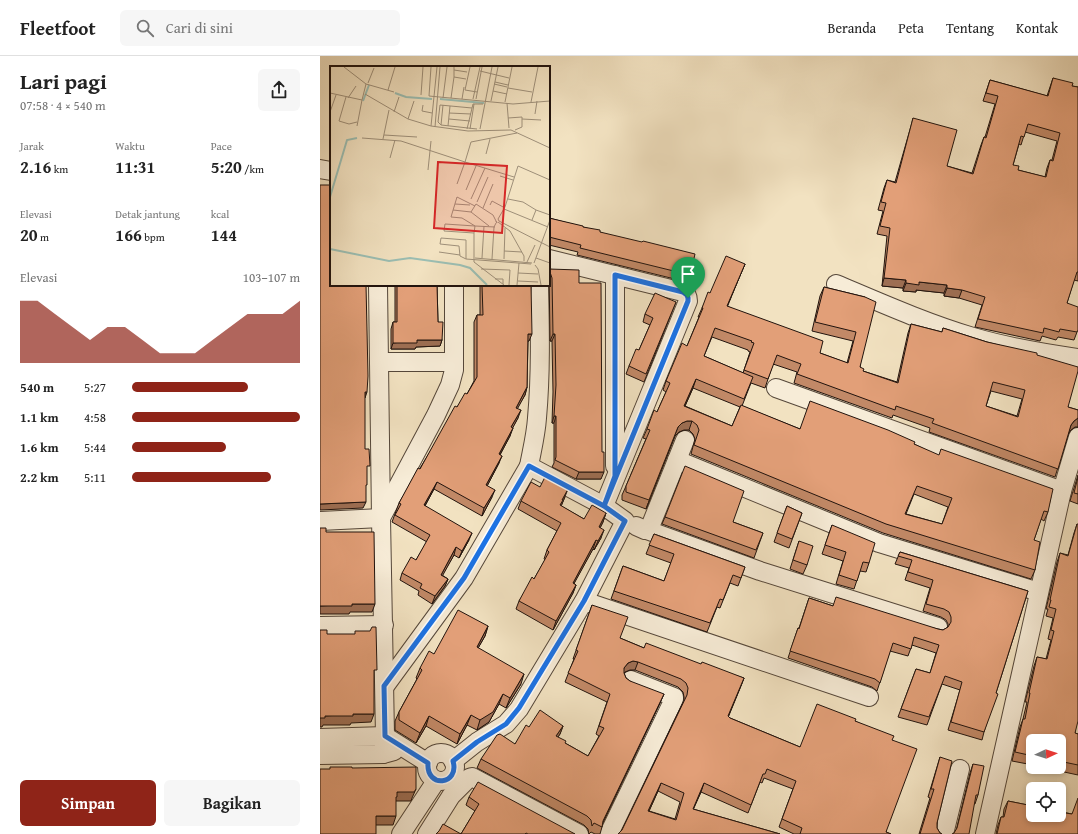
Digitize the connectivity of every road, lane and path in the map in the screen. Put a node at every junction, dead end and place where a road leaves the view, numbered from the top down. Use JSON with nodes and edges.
{"nodes":[{"id":1,"x":320,"y":169,"type":"edge"},
{"id":2,"x":330,"y":171,"type":"edge"},
{"id":3,"x":550,"y":259,"type":"edge"},
{"id":4,"x":615,"y":275,"type":"junction"},
{"id":5,"x":836,"y":284,"type":"dead end"},
{"id":6,"x":378,"y":286,"type":"edge"},
{"id":7,"x":454,"y":286,"type":"edge"},
{"id":8,"x":540,"y":286,"type":"edge"},
{"id":9,"x":1078,"y":358,"type":"edge"},
{"id":10,"x":379,"y":362,"type":"junction"},
{"id":11,"x":454,"y":362,"type":"junction"},
{"id":12,"x":776,"y":388,"type":"dead end"},
{"id":13,"x":1078,"y":437,"type":"edge"},
{"id":14,"x":685,"y":440,"type":"dead end"},
{"id":15,"x":677,"y":460,"type":"junction"},
{"id":16,"x":529,"y":466,"type":"junction"},
{"id":17,"x":615,"y":476,"type":"junction"},
{"id":18,"x":1062,"y":490,"type":"junction"},
{"id":19,"x":604,"y":506,"type":"junction"},
{"id":20,"x":381,"y":518,"type":"junction"},
{"id":21,"x":320,"y":521,"type":"edge"},
{"id":22,"x":625,"y":521,"type":"junction"},
{"id":23,"x":647,"y":530,"type":"junction"},
{"id":24,"x":1040,"y":592,"type":"junction"},
{"id":25,"x":584,"y":601,"type":"junction"},
{"id":26,"x":384,"y":625,"type":"junction"},
{"id":27,"x":320,"y":626,"type":"edge"},
{"id":28,"x":938,"y":627,"type":"edge"},
{"id":29,"x":631,"y":680,"type":"edge"},
{"id":30,"x":384,"y":686,"type":"junction"},
{"id":31,"x":869,"y":697,"type":"dead end"},
{"id":32,"x":384,"y":745,"type":"junction"},
{"id":33,"x":324,"y":746,"type":"edge"},
{"id":34,"x":453,"y":761,"type":"junction"},
{"id":35,"x":428,"y":763,"type":"junction"},
{"id":36,"x":960,"y":769,"type":"dead end"},
{"id":37,"x":444,"y":786,"type":"junction"},
{"id":38,"x":401,"y":834,"type":"edge"},
{"id":39,"x":427,"y":834,"type":"edge"},
{"id":40,"x":579,"y":834,"type":"edge"},
{"id":41,"x":609,"y":834,"type":"edge"},
{"id":42,"x":944,"y":834,"type":"edge"},
{"id":43,"x":985,"y":834,"type":"edge"}],
"edges":[{"from":1,"to":2,"type":"street"},
{"from":3,"to":4,"type":"street"},
{"from":4,"to":17,"type":"street"},
{"from":4,"to":17,"type":"street"},
{"from":5,"to":9,"type":"street"},
{"from":6,"to":10,"type":"street"},
{"from":7,"to":11,"type":"street"},
{"from":8,"to":16,"type":"street"},
{"from":10,"to":11,"type":"street"},
{"from":10,"to":20,"type":"street"},
{"from":11,"to":20,"type":"street"},
{"from":12,"to":18,"type":"street"},
{"from":13,"to":18,"type":"street"},
{"from":14,"to":15,"type":"street"},
{"from":15,"to":23,"type":"street"},
{"from":15,"to":24,"type":"street"},
{"from":16,"to":19,"type":"street"},
{"from":16,"to":30,"type":"street"},
{"from":17,"to":19,"type":"street"},
{"from":18,"to":24,"type":"street"},
{"from":19,"to":22,"type":"street"},
{"from":20,"to":21,"type":"street"},
{"from":20,"to":26,"type":"street"},
{"from":22,"to":23,"type":"street"},
{"from":22,"to":25,"type":"street"},
{"from":23,"to":28,"type":"street"},
{"from":24,"to":43,"type":"street"},
{"from":25,"to":31,"type":"street"},
{"from":25,"to":34,"type":"street"},
{"from":26,"to":27,"type":"street"},
{"from":26,"to":30,"type":"street"},
{"from":29,"to":41,"type":"street"},
{"from":30,"to":32,"type":"street"},
{"from":32,"to":33,"type":"street"},
{"from":32,"to":35,"type":"street"},
{"from":34,"to":35,"type":"street"},
{"from":34,"to":37,"type":"street"},
{"from":35,"to":37,"type":"street"},
{"from":36,"to":42,"type":"street"},
{"from":37,"to":38,"type":"street"},
{"from":37,"to":39,"type":"street"},
{"from":37,"to":40,"type":"street"}]}
